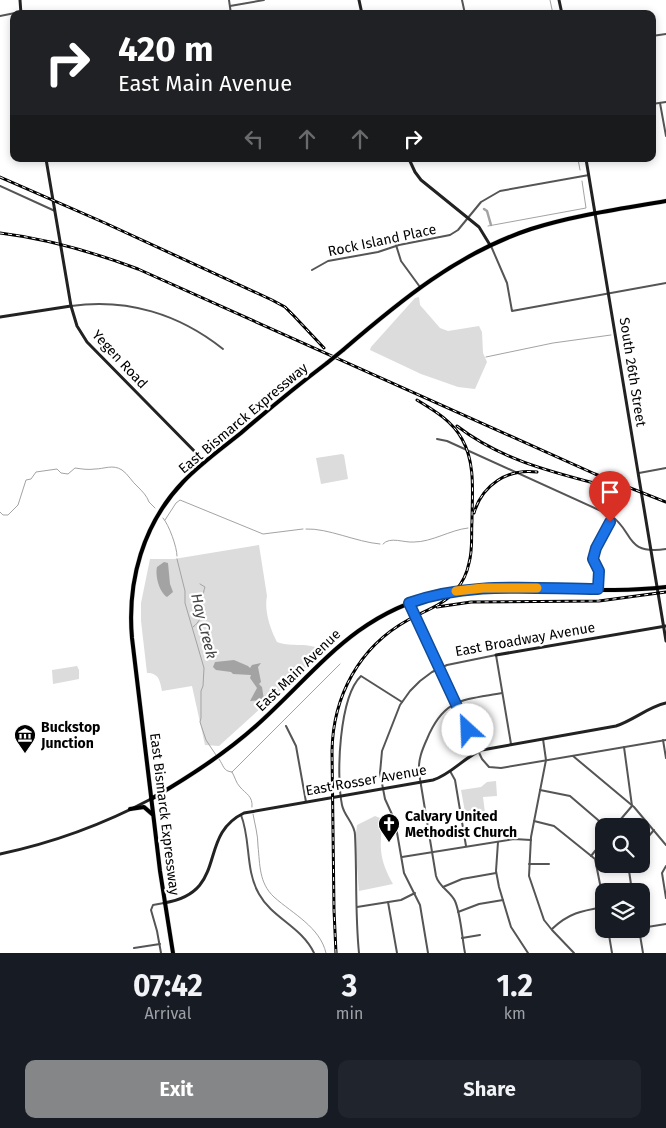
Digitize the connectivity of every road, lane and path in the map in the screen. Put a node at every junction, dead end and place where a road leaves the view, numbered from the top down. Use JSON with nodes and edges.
{"nodes":[{"id":1,"x":229,"y":0,"type":"edge"},
{"id":2,"x":264,"y":0,"type":"edge"},
{"id":3,"x":230,"y":6,"type":"junction"},
{"id":4,"x":230,"y":10,"type":"edge"},
{"id":5,"x":666,"y":102,"type":"edge"},
{"id":6,"x":660,"y":103,"type":"junction"},
{"id":7,"x":656,"y":104,"type":"edge"},
{"id":8,"x":666,"y":136,"type":"edge"},
{"id":9,"x":47,"y":162,"type":"edge"},
{"id":10,"x":410,"y":162,"type":"edge"},
{"id":11,"x":587,"y":162,"type":"edge"},
{"id":12,"x":589,"y":175,"type":"junction"},
{"id":13,"x":0,"y":186,"type":"edge"},
{"id":14,"x":666,"y":202,"type":"edge"},
{"id":15,"x":55,"y":211,"type":"junction"},
{"id":16,"x":595,"y":214,"type":"junction"},
{"id":17,"x":468,"y":217,"type":"junction"},
{"id":18,"x":396,"y":245,"type":"junction"},
{"id":19,"x":490,"y":245,"type":"junction"},
{"id":20,"x":312,"y":270,"type":"dead end"},
{"id":21,"x":666,"y":283,"type":"edge"},
{"id":22,"x":420,"y":287,"type":"junction"},
{"id":23,"x":609,"y":293,"type":"junction"},
{"id":24,"x":71,"y":306,"type":"junction"},
{"id":25,"x":0,"y":317,"type":"edge"},
{"id":26,"x":223,"y":349,"type":"dead end"},
{"id":27,"x":437,"y":439,"type":"dead end"},
{"id":28,"x":204,"y":462,"type":"junction"},
{"id":29,"x":666,"y":468,"type":"edge"},
{"id":30,"x":638,"y":473,"type":"junction"},
{"id":31,"x":614,"y":518,"type":"junction"},
{"id":32,"x":666,"y":549,"type":"edge"},
{"id":33,"x":651,"y":550,"type":"junction"},
{"id":34,"x":666,"y":587,"type":"edge"},
{"id":35,"x":657,"y":588,"type":"junction"},
{"id":36,"x":598,"y":589,"type":"junction"},
{"id":37,"x":409,"y":603,"type":"junction"},
{"id":38,"x":665,"y":626,"type":"edge"},
{"id":39,"x":666,"y":641,"type":"edge"},
{"id":40,"x":496,"y":655,"type":"junction"},
{"id":41,"x":439,"y":668,"type":"junction"},
{"id":42,"x":502,"y":693,"type":"junction"},
{"id":43,"x":402,"y":702,"type":"junction"},
{"id":44,"x":456,"y":703,"type":"junction"},
{"id":45,"x":666,"y":703,"type":"edge"},
{"id":46,"x":286,"y":726,"type":"dead end"},
{"id":47,"x":543,"y":739,"type":"junction"},
{"id":48,"x":664,"y":740,"type":"edge"},
{"id":49,"x":511,"y":745,"type":"junction"},
{"id":50,"x":624,"y":747,"type":"junction"},
{"id":51,"x":479,"y":752,"type":"junction"},
{"id":52,"x":573,"y":756,"type":"junction"},
{"id":53,"x":666,"y":758,"type":"edge"},
{"id":54,"x":546,"y":760,"type":"junction"},
{"id":55,"x":450,"y":771,"type":"junction"},
{"id":56,"x":420,"y":782,"type":"junction"},
{"id":57,"x":383,"y":788,"type":"junction"},
{"id":58,"x":540,"y":790,"type":"junction"},
{"id":59,"x":340,"y":796,"type":"junction"},
{"id":60,"x":151,"y":799,"type":"junction"},
{"id":61,"x":306,"y":802,"type":"junction"},
{"id":62,"x":632,"y":806,"type":"junction"},
{"id":63,"x":130,"y":810,"type":"junction"},
{"id":64,"x":241,"y":815,"type":"junction"},
{"id":65,"x":153,"y":816,"type":"junction"},
{"id":66,"x":596,"y":818,"type":"edge"},
{"id":67,"x":622,"y":818,"type":"edge"},
{"id":68,"x":534,"y":821,"type":"junction"},
{"id":69,"x":654,"y":830,"type":"junction"},
{"id":70,"x":650,"y":835,"type":"edge"},
{"id":71,"x":531,"y":840,"type":"junction"},
{"id":72,"x":498,"y":842,"type":"junction"},
{"id":73,"x":666,"y":845,"type":"edge"},
{"id":74,"x":466,"y":847,"type":"junction"},
{"id":75,"x":595,"y":851,"type":"edge"},
{"id":76,"x":432,"y":852,"type":"junction"},
{"id":77,"x":0,"y":854,"type":"edge"},
{"id":78,"x":591,"y":856,"type":"junction"},
{"id":79,"x":401,"y":858,"type":"junction"},
{"id":80,"x":528,"y":864,"type":"junction"},
{"id":81,"x":549,"y":864,"type":"dead end"},
{"id":82,"x":666,"y":866,"type":"edge"},
{"id":83,"x":496,"y":873,"type":"junction"},
{"id":84,"x":600,"y":883,"type":"edge"},
{"id":85,"x":443,"y":888,"type":"junction"},
{"id":86,"x":415,"y":893,"type":"junction"},
{"id":87,"x":666,"y":898,"type":"edge"},
{"id":88,"x":503,"y":900,"type":"junction"},
{"id":89,"x":388,"y":902,"type":"junction"},
{"id":90,"x":164,"y":903,"type":"junction"},
{"id":91,"x":356,"y":907,"type":"junction"},
{"id":92,"x":595,"y":908,"type":"edge"},
{"id":93,"x":458,"y":912,"type":"junction"},
{"id":94,"x":666,"y":924,"type":"edge"},
{"id":95,"x":650,"y":926,"type":"edge"},
{"id":96,"x":552,"y":930,"type":"junction"},
{"id":97,"x":480,"y":935,"type":"dead end"},
{"id":98,"x":462,"y":938,"type":"junction"},
{"id":99,"x":610,"y":938,"type":"edge"},
{"id":100,"x":641,"y":938,"type":"edge"},
{"id":101,"x":160,"y":944,"type":"junction"},
{"id":102,"x":134,"y":948,"type":"dead end"},
{"id":103,"x":161,"y":953,"type":"edge"},
{"id":104,"x":173,"y":953,"type":"edge"},
{"id":105,"x":314,"y":953,"type":"edge"},
{"id":106,"x":359,"y":953,"type":"edge"},
{"id":107,"x":397,"y":953,"type":"edge"},
{"id":108,"x":428,"y":953,"type":"edge"},
{"id":109,"x":465,"y":953,"type":"edge"},
{"id":110,"x":528,"y":953,"type":"edge"},
{"id":111,"x":574,"y":953,"type":"edge"},
{"id":112,"x":612,"y":953,"type":"edge"},
{"id":113,"x":643,"y":953,"type":"edge"}],
"edges":[{"from":1,"to":3,"type":"street"},
{"from":2,"to":3,"type":"street"},
{"from":3,"to":4,"type":"street"},
{"from":5,"to":6,"type":"street"},
{"from":6,"to":7,"type":"street"},
{"from":6,"to":8,"type":"street"},
{"from":9,"to":15,"type":"street","name":"Yegen Road"},
{"from":10,"to":17,"type":"street"},
{"from":11,"to":12,"type":"street","name":"South 26th Street"},
{"from":12,"to":16,"type":"street","name":"South 26th Street"},
{"from":12,"to":17,"type":"street","name":"Rock Island Place"},
{"from":13,"to":15,"type":"street"},
{"from":14,"to":16,"type":"main road","name":"East Bismarck Expressway"},
{"from":15,"to":24,"type":"street","name":"Yegen Road"},
{"from":16,"to":19,"type":"main road","name":"East Bismarck Expressway"},
{"from":16,"to":23,"type":"street","name":"South 26th Street"},
{"from":17,"to":18,"type":"street","name":"Rock Island Place"},
{"from":17,"to":19,"type":"street"},
{"from":18,"to":20,"type":"street","name":"Rock Island Place"},
{"from":18,"to":22,"type":"street"},
{"from":19,"to":22,"type":"main road","name":"East Bismarck Expressway"},
{"from":19,"to":23,"type":"street"},
{"from":21,"to":23,"type":"street"},
{"from":22,"to":28,"type":"main road","name":"East Bismarck Expressway","bridge":true},
{"from":23,"to":30,"type":"street","name":"South 26th Street"},
{"from":24,"to":25,"type":"street"},
{"from":24,"to":26,"type":"street"},
{"from":24,"to":28,"type":"street","name":"Yegen Road"},
{"from":27,"to":31,"type":"street"},
{"from":28,"to":60,"type":"main road","name":"East Bismarck Expressway"},
{"from":29,"to":30,"type":"street"},
{"from":30,"to":33,"type":"street","name":"South 26th Street"},
{"from":31,"to":33,"type":"street"},
{"from":31,"to":36,"type":"street"},
{"from":32,"to":33,"type":"street"},
{"from":33,"to":35,"type":"street","name":"South 26th Street"},
{"from":34,"to":35,"type":"main road","name":"East Main Avenue"},
{"from":35,"to":36,"type":"main road","name":"East Main Avenue"},
{"from":35,"to":38,"type":"street","name":"South 26th Street"},
{"from":36,"to":37,"type":"main road","name":"East Main Avenue"},
{"from":37,"to":41,"type":"street"},
{"from":37,"to":60,"type":"main road","name":"East Main Avenue"},
{"from":38,"to":39,"type":"street","name":"South 26th Street"},
{"from":38,"to":40,"type":"street","name":"East Broadway Avenue"},
{"from":40,"to":41,"type":"street","name":"East Broadway Avenue"},
{"from":40,"to":42,"type":"street"},
{"from":41,"to":43,"type":"street","name":"East Broadway Avenue"},
{"from":41,"to":44,"type":"street"},
{"from":42,"to":44,"type":"street"},
{"from":42,"to":49,"type":"street"},
{"from":43,"to":57,"type":"street","name":"East Broadway Avenue"},
{"from":43,"to":59,"type":"street"},
{"from":44,"to":51,"type":"street"},
{"from":44,"to":56,"type":"street"},
{"from":45,"to":47,"type":"street","name":"East Rosser Avenue"},
{"from":46,"to":61,"type":"street"},
{"from":47,"to":49,"type":"street","name":"East Rosser Avenue"},
{"from":47,"to":54,"type":"street"},
{"from":48,"to":50,"type":"street"},
{"from":48,"to":53,"type":"street"},
{"from":49,"to":51,"type":"street","name":"East Rosser Avenue"},
{"from":50,"to":52,"type":"street"},
{"from":50,"to":62,"type":"street"},
{"from":51,"to":54,"type":"street"},
{"from":51,"to":55,"type":"street","name":"East Rosser Avenue"},
{"from":52,"to":54,"type":"street"},
{"from":52,"to":62,"type":"street"},
{"from":54,"to":58,"type":"street"},
{"from":55,"to":56,"type":"street","name":"East Rosser Avenue"},
{"from":55,"to":74,"type":"street"},
{"from":56,"to":57,"type":"street","name":"East Rosser Avenue"},
{"from":56,"to":76,"type":"street"},
{"from":57,"to":59,"type":"street","name":"East Rosser Avenue"},
{"from":57,"to":79,"type":"street","name":"East Broadway Avenue"},
{"from":58,"to":66,"type":"street"},
{"from":58,"to":68,"type":"street"},
{"from":59,"to":61,"type":"street","name":"East Rosser Avenue"},
{"from":59,"to":91,"type":"street"},
{"from":60,"to":63,"type":"street","name":"East Main Avenue"},
{"from":60,"to":65,"type":"main road","name":"East Bismarck Expressway"},
{"from":61,"to":64,"type":"street","name":"East Rosser Avenue"},
{"from":62,"to":67,"type":"street"},
{"from":62,"to":69,"type":"street"},
{"from":63,"to":65,"type":"main road"},
{"from":63,"to":77,"type":"street","name":"East Main Avenue"},
{"from":64,"to":90,"type":"street","name":"East Rosser Avenue"},
{"from":64,"to":105,"type":"street"},
{"from":65,"to":90,"type":"main road","name":"East Bismarck Expressway"},
{"from":68,"to":71,"type":"street"},
{"from":68,"to":78,"type":"street"},
{"from":69,"to":70,"type":"street"},
{"from":69,"to":73,"type":"street"},
{"from":71,"to":72,"type":"street"},
{"from":71,"to":80,"type":"street"},
{"from":72,"to":74,"type":"street"},
{"from":72,"to":83,"type":"street"},
{"from":74,"to":76,"type":"street"},
{"from":75,"to":78,"type":"street"},
{"from":76,"to":79,"type":"street"},
{"from":76,"to":85,"type":"street"},
{"from":78,"to":84,"type":"street"},
{"from":79,"to":86,"type":"street","name":"East Broadway Avenue"},
{"from":80,"to":81,"type":"street"},
{"from":80,"to":96,"type":"street"},
{"from":82,"to":87,"type":"street"},
{"from":83,"to":85,"type":"street"},
{"from":83,"to":88,"type":"street"},
{"from":85,"to":93,"type":"street"},
{"from":86,"to":89,"type":"street"},
{"from":86,"to":108,"type":"street","name":"East Broadway Avenue"},
{"from":88,"to":93,"type":"street"},
{"from":88,"to":110,"type":"street"},
{"from":89,"to":91,"type":"street"},
{"from":89,"to":107,"type":"street"},
{"from":90,"to":101,"type":"street"},
{"from":90,"to":104,"type":"main road","name":"East Bismarck Expressway"},
{"from":91,"to":106,"type":"street"},
{"from":92,"to":96,"type":"street"},
{"from":93,"to":98,"type":"street"},
{"from":94,"to":95,"type":"street"},
{"from":96,"to":111,"type":"street"},
{"from":97,"to":98,"type":"street"},
{"from":98,"to":109,"type":"street"},
{"from":99,"to":112,"type":"street"},
{"from":100,"to":113,"type":"street"},
{"from":101,"to":102,"type":"street"},
{"from":101,"to":103,"type":"street"}]}
